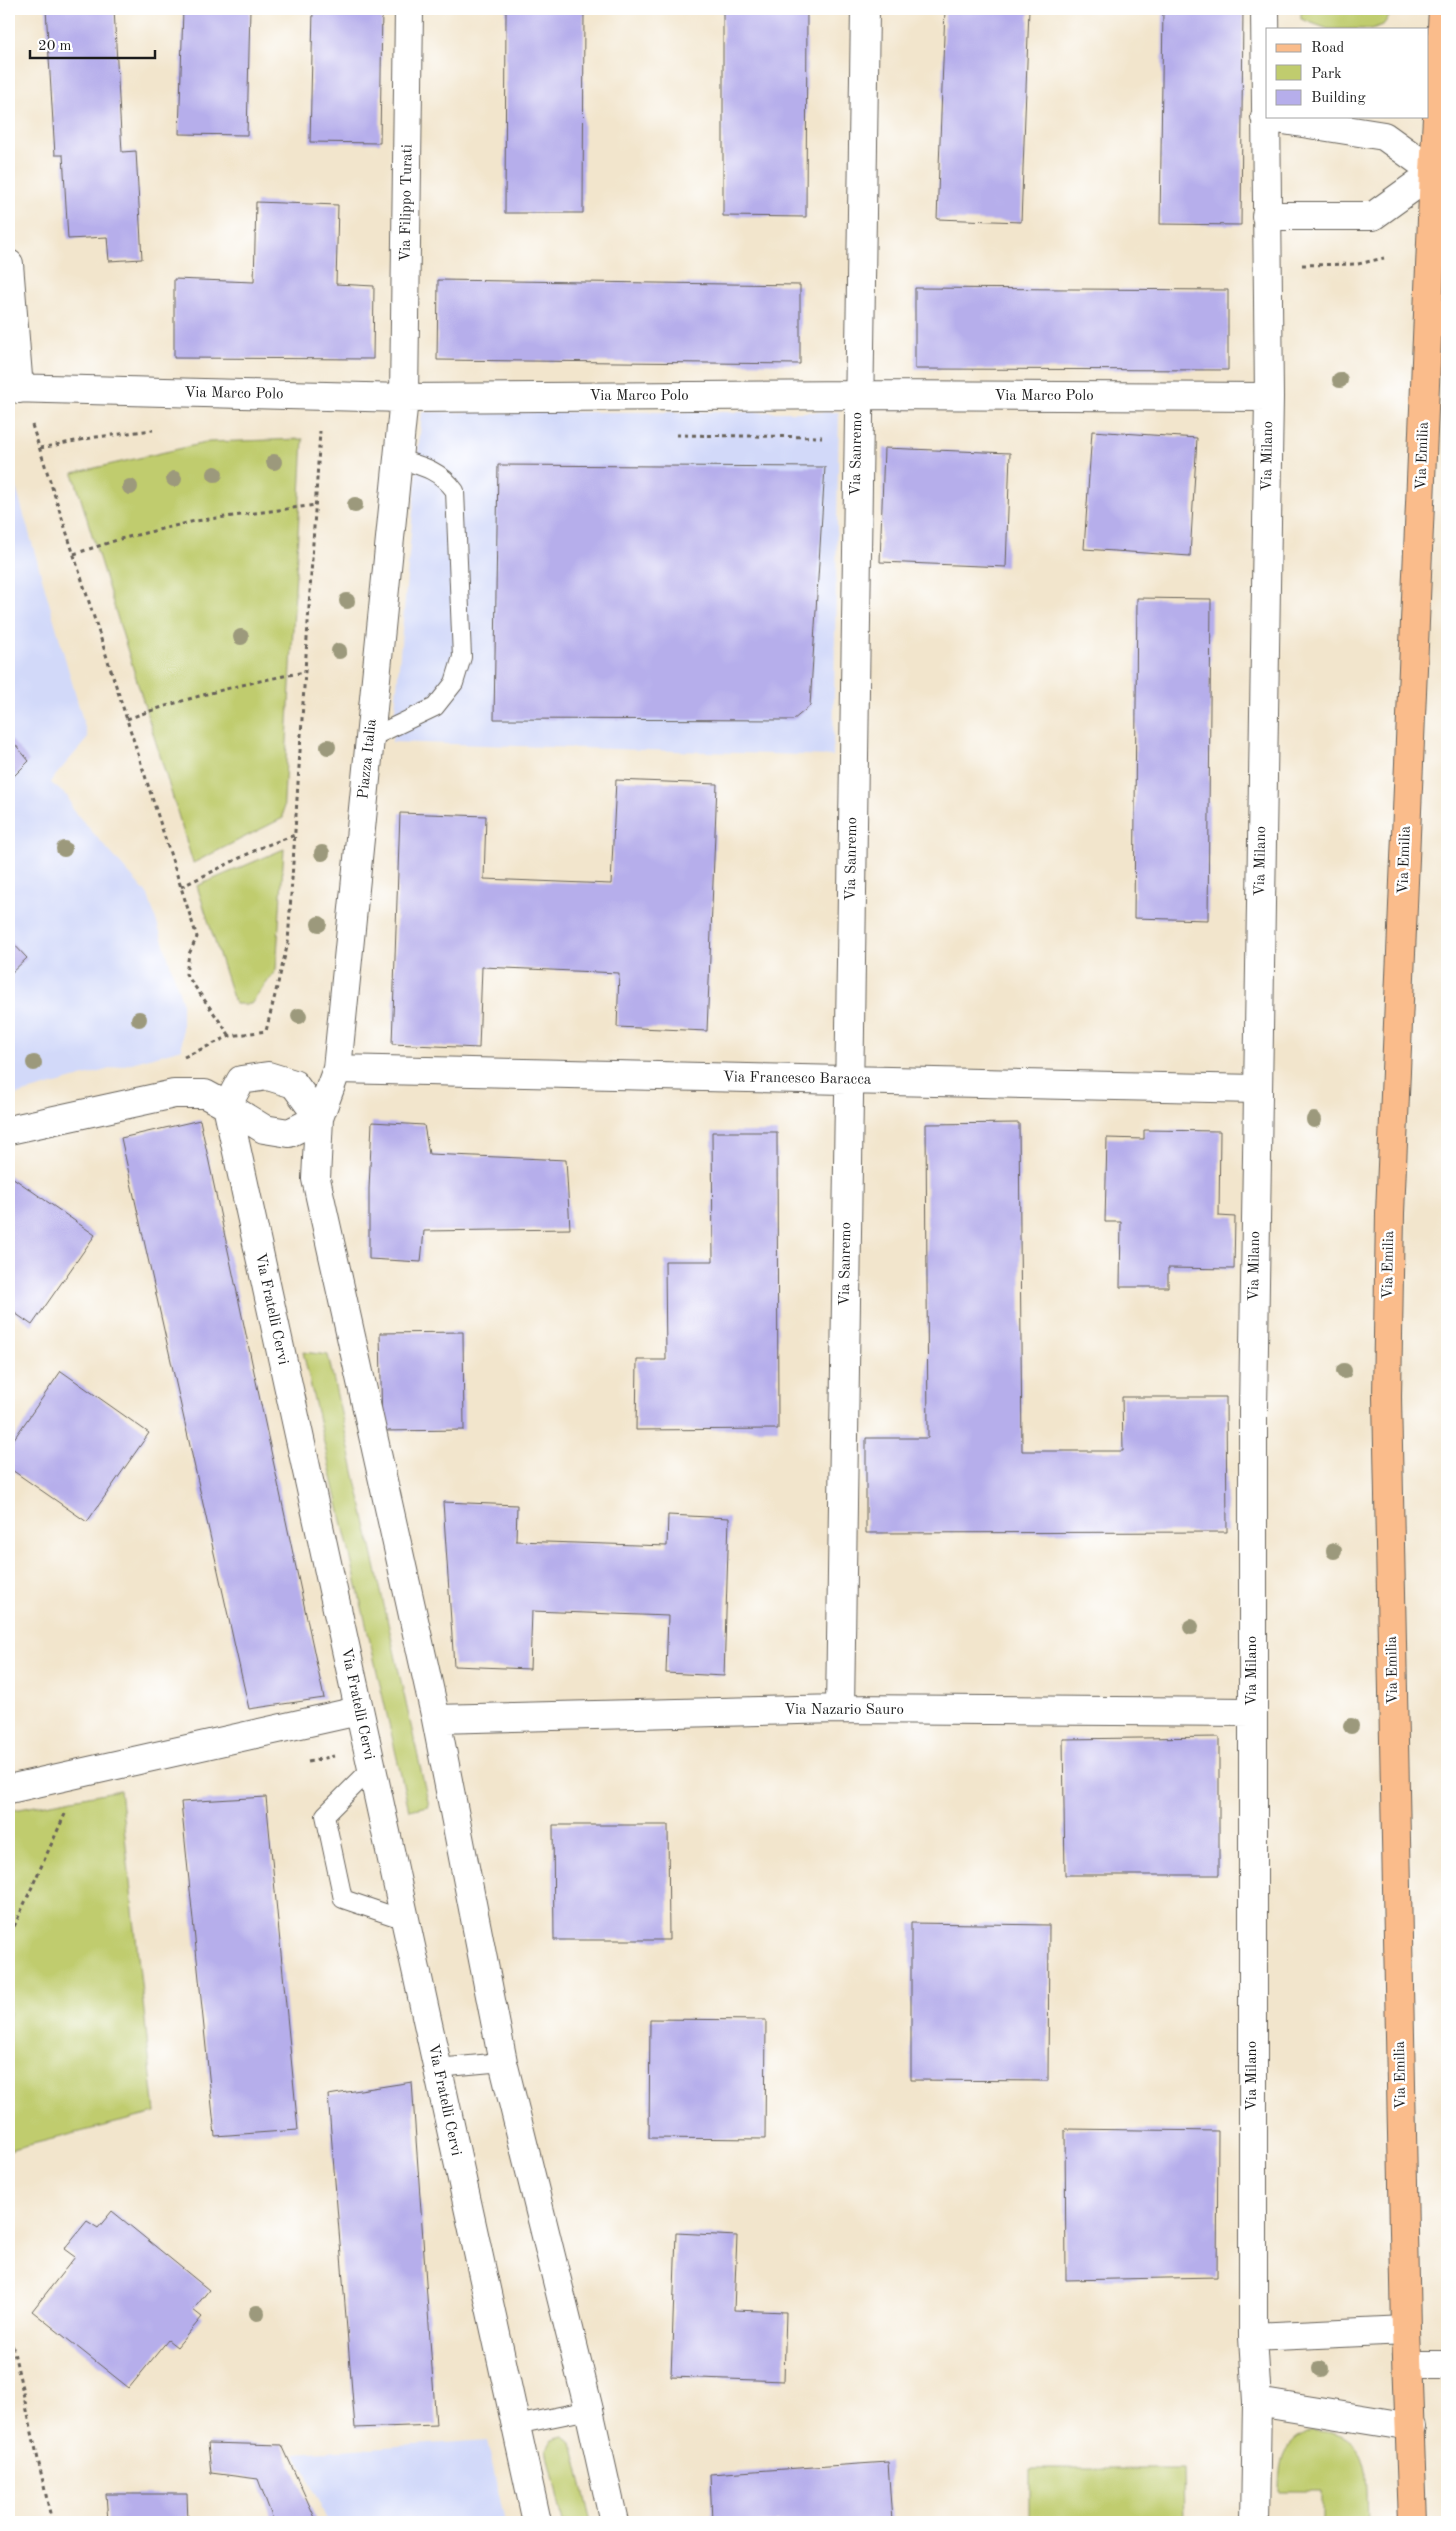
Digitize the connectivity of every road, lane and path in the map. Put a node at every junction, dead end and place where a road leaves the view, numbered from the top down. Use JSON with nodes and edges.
{"nodes":[{"id":1,"x":409,"y":9,"type":"edge"},
{"id":2,"x":865,"y":9,"type":"edge"},
{"id":3,"x":1265,"y":9,"type":"edge"},
{"id":4,"x":1444,"y":9,"type":"edge"},
{"id":5,"x":1265,"y":117,"type":"joint"},
{"id":6,"x":1271,"y":118,"type":"edge"},
{"id":7,"x":1441,"y":172,"type":"edge"},
{"id":8,"x":1266,"y":216,"type":"junction"},
{"id":9,"x":1384,"y":258,"type":"dead end"},
{"id":10,"x":9,"y":264,"type":"edge"},
{"id":11,"x":1267,"y":266,"type":"junction"},
{"id":12,"x":14,"y":388,"type":"edge"},
{"id":13,"x":859,"y":395,"type":"junction"},
{"id":14,"x":1268,"y":397,"type":"junction"},
{"id":15,"x":404,"y":398,"type":"junction"},
{"id":16,"x":320,"y":434,"type":"dead end"},
{"id":17,"x":398,"y":460,"type":"junction"},
{"id":18,"x":316,"y":505,"type":"junction"},
{"id":19,"x":74,"y":554,"type":"junction"},
{"id":20,"x":305,"y":672,"type":"junction"},
{"id":21,"x":127,"y":719,"type":"junction"},
{"id":22,"x":370,"y":738,"type":"junction"},
{"id":23,"x":295,"y":835,"type":"junction"},
{"id":24,"x":180,"y":887,"type":"junction"},
{"id":25,"x":230,"y":1036,"type":"junction"},
{"id":26,"x":337,"y":1069,"type":"junction"},
{"id":27,"x":849,"y":1080,"type":"junction"},
{"id":28,"x":1257,"y":1090,"type":"junction"},
{"id":29,"x":174,"y":1094,"type":"junction"},
{"id":30,"x":227,"y":1106,"type":"junction"},
{"id":31,"x":319,"y":1118,"type":"junction"},
{"id":32,"x":9,"y":1130,"type":"edge"},
{"id":33,"x":840,"y":1709,"type":"junction"},
{"id":34,"x":358,"y":1711,"type":"junction"},
{"id":35,"x":1252,"y":1712,"type":"junction"},
{"id":36,"x":436,"y":1719,"type":"junction"},
{"id":37,"x":371,"y":1769,"type":"junction"},
{"id":38,"x":9,"y":1789,"type":"edge"},
{"id":39,"x":65,"y":1814,"type":"dead end"},
{"id":40,"x":405,"y":1920,"type":"junction"},
{"id":41,"x":10,"y":1931,"type":"edge"},
{"id":42,"x":9,"y":1942,"type":"edge"},
{"id":43,"x":503,"y":2062,"type":"junction"},
{"id":44,"x":437,"y":2068,"type":"junction"},
{"id":45,"x":9,"y":2330,"type":"edge"},
{"id":46,"x":1406,"y":2330,"type":"junction"},
{"id":47,"x":1253,"y":2337,"type":"junction"},
{"id":48,"x":1408,"y":2365,"type":"junction"},
{"id":49,"x":1447,"y":2365,"type":"edge"},
{"id":50,"x":1257,"y":2402,"type":"junction"},
{"id":51,"x":589,"y":2410,"type":"junction"},
{"id":52,"x":516,"y":2425,"type":"junction"},
{"id":53,"x":1411,"y":2427,"type":"junction"},
{"id":54,"x":52,"y":2522,"type":"edge"},
{"id":55,"x":537,"y":2522,"type":"edge"},
{"id":56,"x":614,"y":2522,"type":"edge"},
{"id":57,"x":1255,"y":2522,"type":"edge"},
{"id":58,"x":1413,"y":2522,"type":"edge"}],
"edges":[{"from":1,"to":15,"type":"street","name":"Via Filippo Turati"},
{"from":2,"to":13,"type":"street","name":"Via Sanremo"},
{"from":3,"to":5,"type":"street","name":"Via Milano"},
{"from":4,"to":7,"type":"main road","name":"Via Emilia"},
{"from":5,"to":8,"type":"street","name":"Via Milano"},
{"from":6,"to":7,"type":"street"},
{"from":7,"to":8,"type":"street"},
{"from":7,"to":46,"type":"main road","name":"Via Emilia"},
{"from":8,"to":11,"type":"street","name":"Via Milano"},
{"from":9,"to":11,"type":"path"},
{"from":10,"to":12,"type":"street"},
{"from":11,"to":14,"type":"street","name":"Via Milano"},
{"from":12,"to":15,"type":"street","name":"Via Marco Polo"},
{"from":12,"to":19,"type":"path"},
{"from":13,"to":14,"type":"street","name":"Via Marco Polo"},
{"from":13,"to":15,"type":"street","name":"Via Marco Polo"},
{"from":13,"to":27,"type":"street","name":"Via Sanremo"},
{"from":14,"to":28,"type":"street","name":"Via Milano"},
{"from":15,"to":17,"type":"street","name":"Piazza Italia"},
{"from":16,"to":18,"type":"path"},
{"from":17,"to":22,"type":"street","name":"Piazza Italia"},
{"from":17,"to":22,"type":"lane"},
{"from":18,"to":19,"type":"path"},
{"from":18,"to":20,"type":"path"},
{"from":19,"to":21,"type":"path"},
{"from":20,"to":21,"type":"path"},
{"from":20,"to":23,"type":"path"},
{"from":21,"to":24,"type":"path"},
{"from":22,"to":26,"type":"street","name":"Piazza Italia"},
{"from":23,"to":24,"type":"path"},
{"from":23,"to":25,"type":"path"},
{"from":24,"to":25,"type":"path"},
{"from":25,"to":29,"type":"path"},
{"from":26,"to":27,"type":"street","name":"Via Francesco Baracca"},
{"from":26,"to":31,"type":"street","name":"Piazza Italia"},
{"from":27,"to":28,"type":"street","name":"Via Francesco Baracca"},
{"from":27,"to":33,"type":"street","name":"Via Sanremo"},
{"from":28,"to":35,"type":"street","name":"Via Milano"},
{"from":29,"to":30,"type":"street"},
{"from":29,"to":32,"type":"street"},
{"from":30,"to":31,"type":"street"},
{"from":30,"to":31,"type":"street"},
{"from":30,"to":34,"type":"street","name":"Via Fratelli Cervi"},
{"from":31,"to":36,"type":"street"},
{"from":33,"to":35,"type":"street","name":"Via Nazario Sauro"},
{"from":33,"to":36,"type":"street","name":"Via Nazario Sauro"},
{"from":34,"to":37,"type":"street","name":"Via Fratelli Cervi"},
{"from":34,"to":38,"type":"street"},
{"from":35,"to":47,"type":"street","name":"Via Milano"},
{"from":36,"to":43,"type":"street"},
{"from":37,"to":40,"type":"street","name":"Via Fratelli Cervi"},
{"from":37,"to":40,"type":"lane"},
{"from":39,"to":41,"type":"path"},
{"from":40,"to":44,"type":"street","name":"Via Fratelli Cervi"},
{"from":41,"to":42,"type":"path"},
{"from":43,"to":44,"type":"lane"},
{"from":43,"to":51,"type":"street"},
{"from":44,"to":52,"type":"street","name":"Via Fratelli Cervi"},
{"from":45,"to":54,"type":"path"},
{"from":46,"to":47,"type":"street"},
{"from":46,"to":48,"type":"main road","name":"Via Emilia"},
{"from":47,"to":50,"type":"street","name":"Via Milano"},
{"from":48,"to":49,"type":"street"},
{"from":48,"to":53,"type":"main road","name":"Via Emilia"},
{"from":50,"to":53,"type":"street"},
{"from":50,"to":57,"type":"street","name":"Via Milano"},
{"from":51,"to":52,"type":"lane"},
{"from":51,"to":56,"type":"street"},
{"from":52,"to":55,"type":"street","name":"Via Fratelli Cervi"},
{"from":53,"to":58,"type":"main road","name":"Via Emilia"}]}
